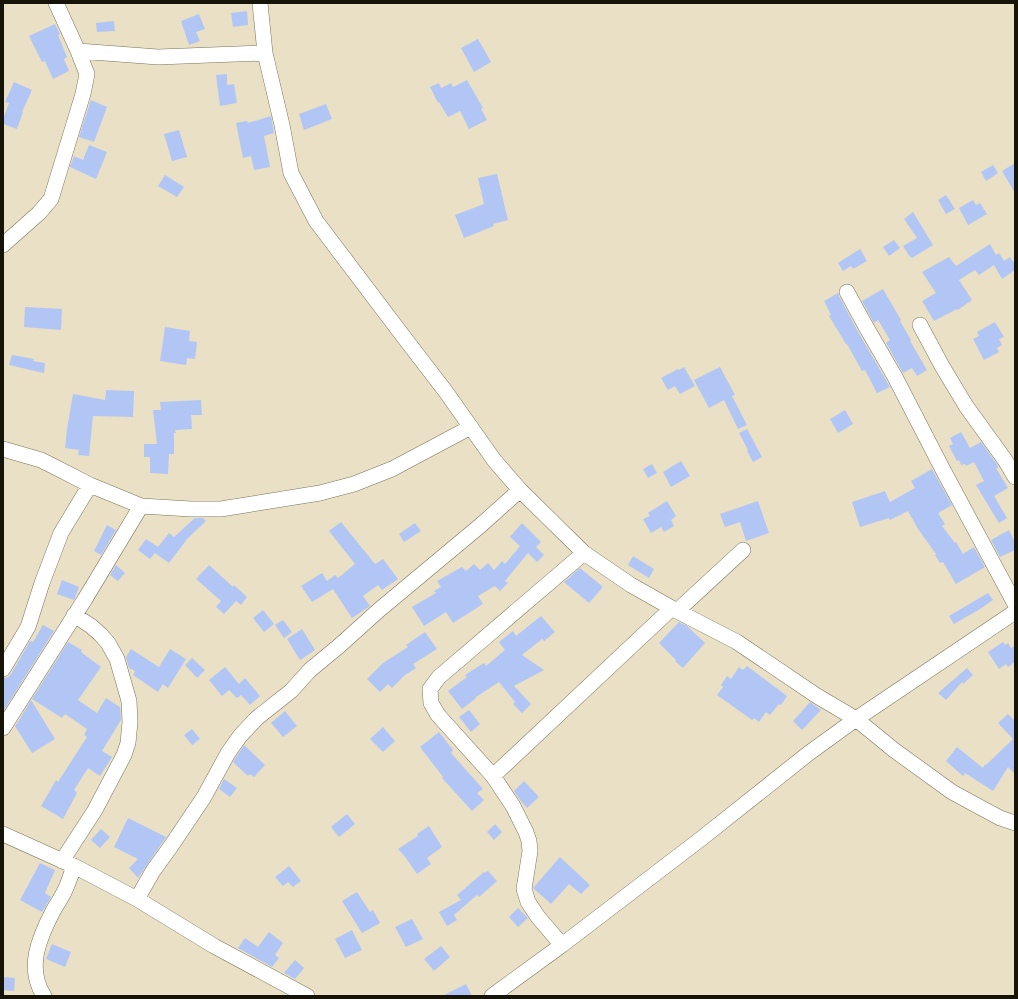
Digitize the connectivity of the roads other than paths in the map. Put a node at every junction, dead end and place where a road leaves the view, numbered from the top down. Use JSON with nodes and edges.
{"nodes":[{"id":1,"x":56,"y":3,"type":"edge"},
{"id":2,"x":260,"y":3,"type":"edge"},
{"id":3,"x":78,"y":51,"type":"junction"},
{"id":4,"x":265,"y":53,"type":"junction"},
{"id":5,"x":3,"y":245,"type":"edge"},
{"id":6,"x":848,"y":292,"type":"dead end"},
{"id":7,"x":920,"y":325,"type":"dead end"},
{"id":8,"x":471,"y":427,"type":"junction"},
{"id":9,"x":3,"y":449,"type":"edge"},
{"id":10,"x":1015,"y":477,"type":"edge"},
{"id":11,"x":90,"y":485,"type":"junction"},
{"id":12,"x":520,"y":490,"type":"junction"},
{"id":13,"x":141,"y":506,"type":"junction"},
{"id":14,"x":743,"y":550,"type":"dead end"},
{"id":15,"x":584,"y":553,"type":"junction"},
{"id":16,"x":1015,"y":604,"type":"edge"},
{"id":17,"x":674,"y":610,"type":"junction"},
{"id":18,"x":1015,"y":612,"type":"edge"},
{"id":19,"x":74,"y":615,"type":"junction"},
{"id":20,"x":3,"y":669,"type":"edge"},
{"id":21,"x":856,"y":719,"type":"junction"},
{"id":22,"x":3,"y":728,"type":"edge"},
{"id":23,"x":494,"y":776,"type":"junction"},
{"id":24,"x":1015,"y":823,"type":"edge"},
{"id":25,"x":3,"y":834,"type":"edge"},
{"id":26,"x":68,"y":864,"type":"junction"},
{"id":27,"x":137,"y":898,"type":"junction"},
{"id":28,"x":562,"y":945,"type":"junction"},
{"id":29,"x":44,"y":996,"type":"edge"},
{"id":30,"x":307,"y":996,"type":"edge"},
{"id":31,"x":492,"y":996,"type":"edge"}],
"edges":[{"from":1,"to":3,"type":"street"},
{"from":2,"to":4,"type":"street"},
{"from":3,"to":4,"type":"street"},
{"from":3,"to":5,"type":"street"},
{"from":4,"to":8,"type":"street"},
{"from":6,"to":16,"type":"street"},
{"from":7,"to":10,"type":"street"},
{"from":8,"to":12,"type":"street"},
{"from":8,"to":13,"type":"street"},
{"from":9,"to":11,"type":"street"},
{"from":11,"to":13,"type":"street"},
{"from":11,"to":20,"type":"street"},
{"from":12,"to":15,"type":"street"},
{"from":12,"to":27,"type":"street"},
{"from":13,"to":19,"type":"street"},
{"from":14,"to":17,"type":"street"},
{"from":15,"to":17,"type":"street"},
{"from":15,"to":23,"type":"street"},
{"from":17,"to":21,"type":"street"},
{"from":17,"to":23,"type":"street"},
{"from":18,"to":21,"type":"street"},
{"from":19,"to":22,"type":"street"},
{"from":19,"to":26,"type":"street"},
{"from":21,"to":24,"type":"street"},
{"from":21,"to":28,"type":"street"},
{"from":23,"to":28,"type":"street"},
{"from":25,"to":26,"type":"street"},
{"from":26,"to":27,"type":"street"},
{"from":26,"to":29,"type":"street"},
{"from":27,"to":30,"type":"street"},
{"from":28,"to":31,"type":"street"}]}
